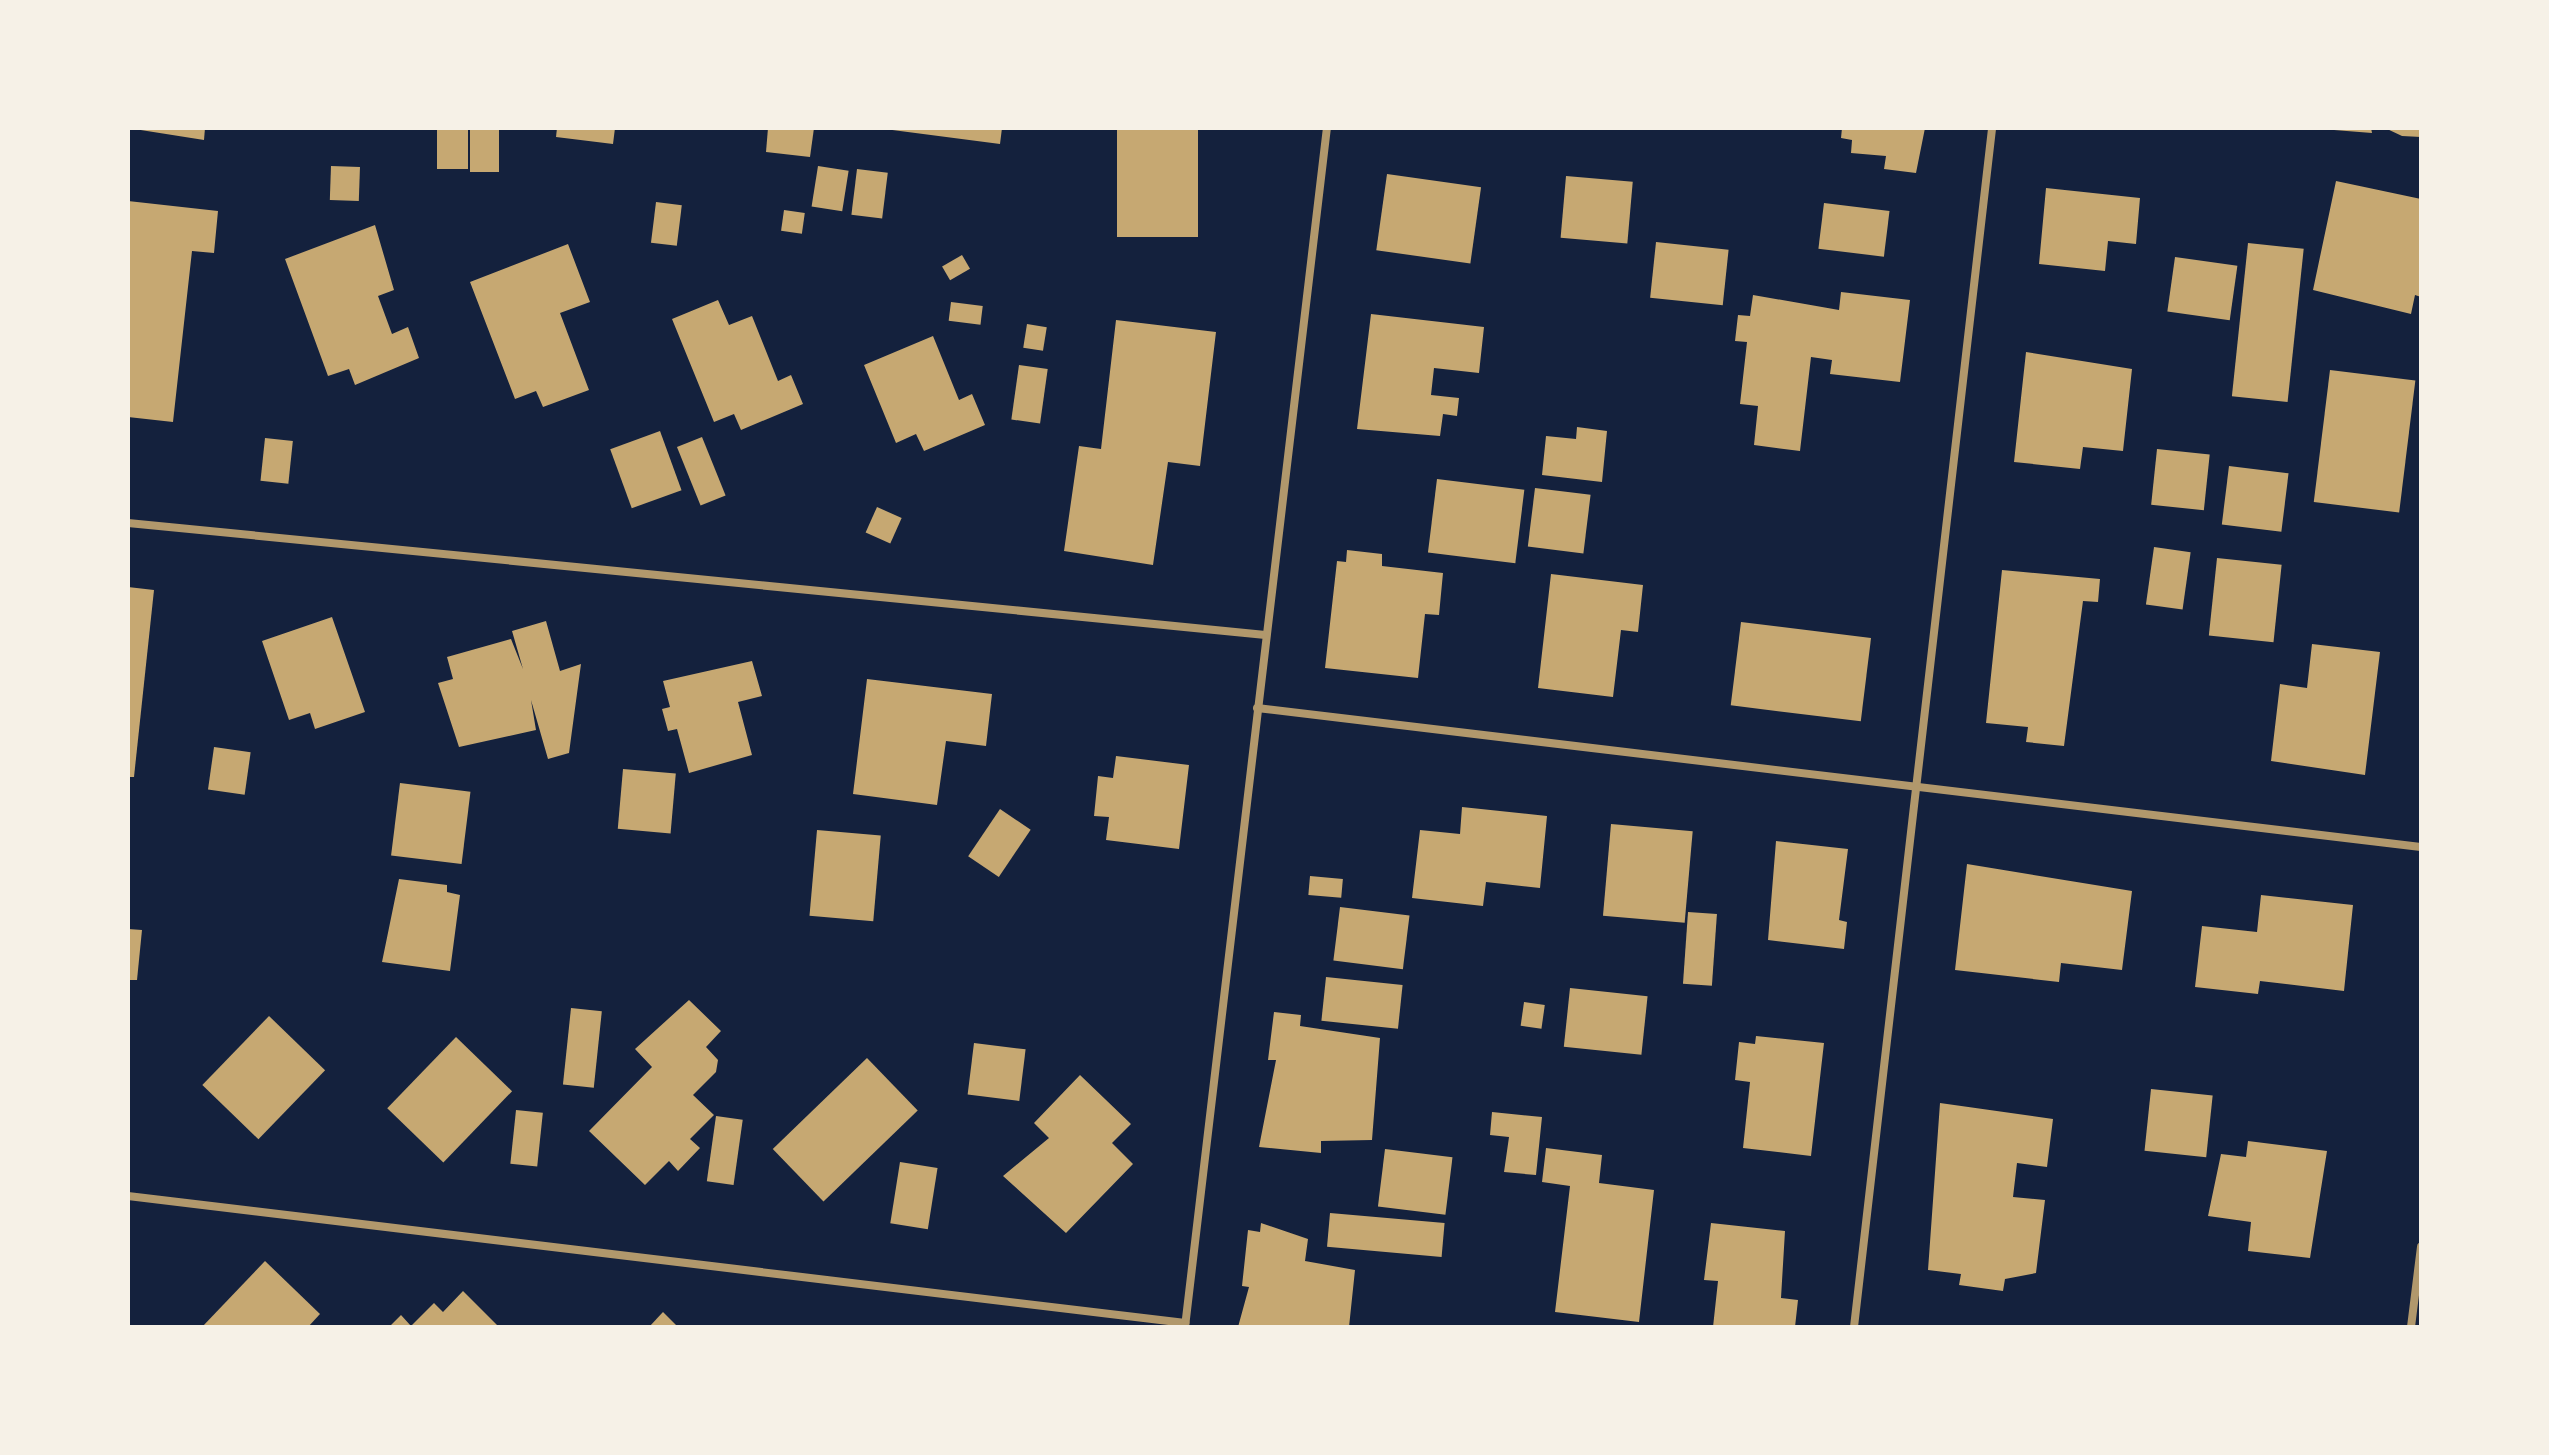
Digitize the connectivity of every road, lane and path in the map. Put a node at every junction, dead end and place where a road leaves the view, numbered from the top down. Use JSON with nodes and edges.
{"nodes":[{"id":1,"x":1327,"y":128,"type":"edge"},
{"id":2,"x":1992,"y":128,"type":"edge"},
{"id":3,"x":128,"y":523,"type":"edge"},
{"id":4,"x":1266,"y":635,"type":"junction"},
{"id":5,"x":1257,"y":708,"type":"junction"},
{"id":6,"x":1917,"y":790,"type":"junction"},
{"id":7,"x":2421,"y":847,"type":"edge"},
{"id":8,"x":128,"y":1196,"type":"edge"},
{"id":9,"x":2421,"y":1247,"type":"edge"},
{"id":10,"x":1185,"y":1325,"type":"edge"},
{"id":11,"x":1854,"y":1327,"type":"edge"},
{"id":12,"x":2411,"y":1327,"type":"edge"}],
"edges":[{"from":1,"to":4,"type":"street"},
{"from":2,"to":6,"type":"street"},
{"from":3,"to":4,"type":"street"},
{"from":4,"to":5,"type":"street"},
{"from":5,"to":6,"type":"street"},
{"from":5,"to":10,"type":"street"},
{"from":6,"to":7,"type":"street"},
{"from":6,"to":11,"type":"street"},
{"from":8,"to":10,"type":"street"},
{"from":9,"to":12,"type":"street"}]}
